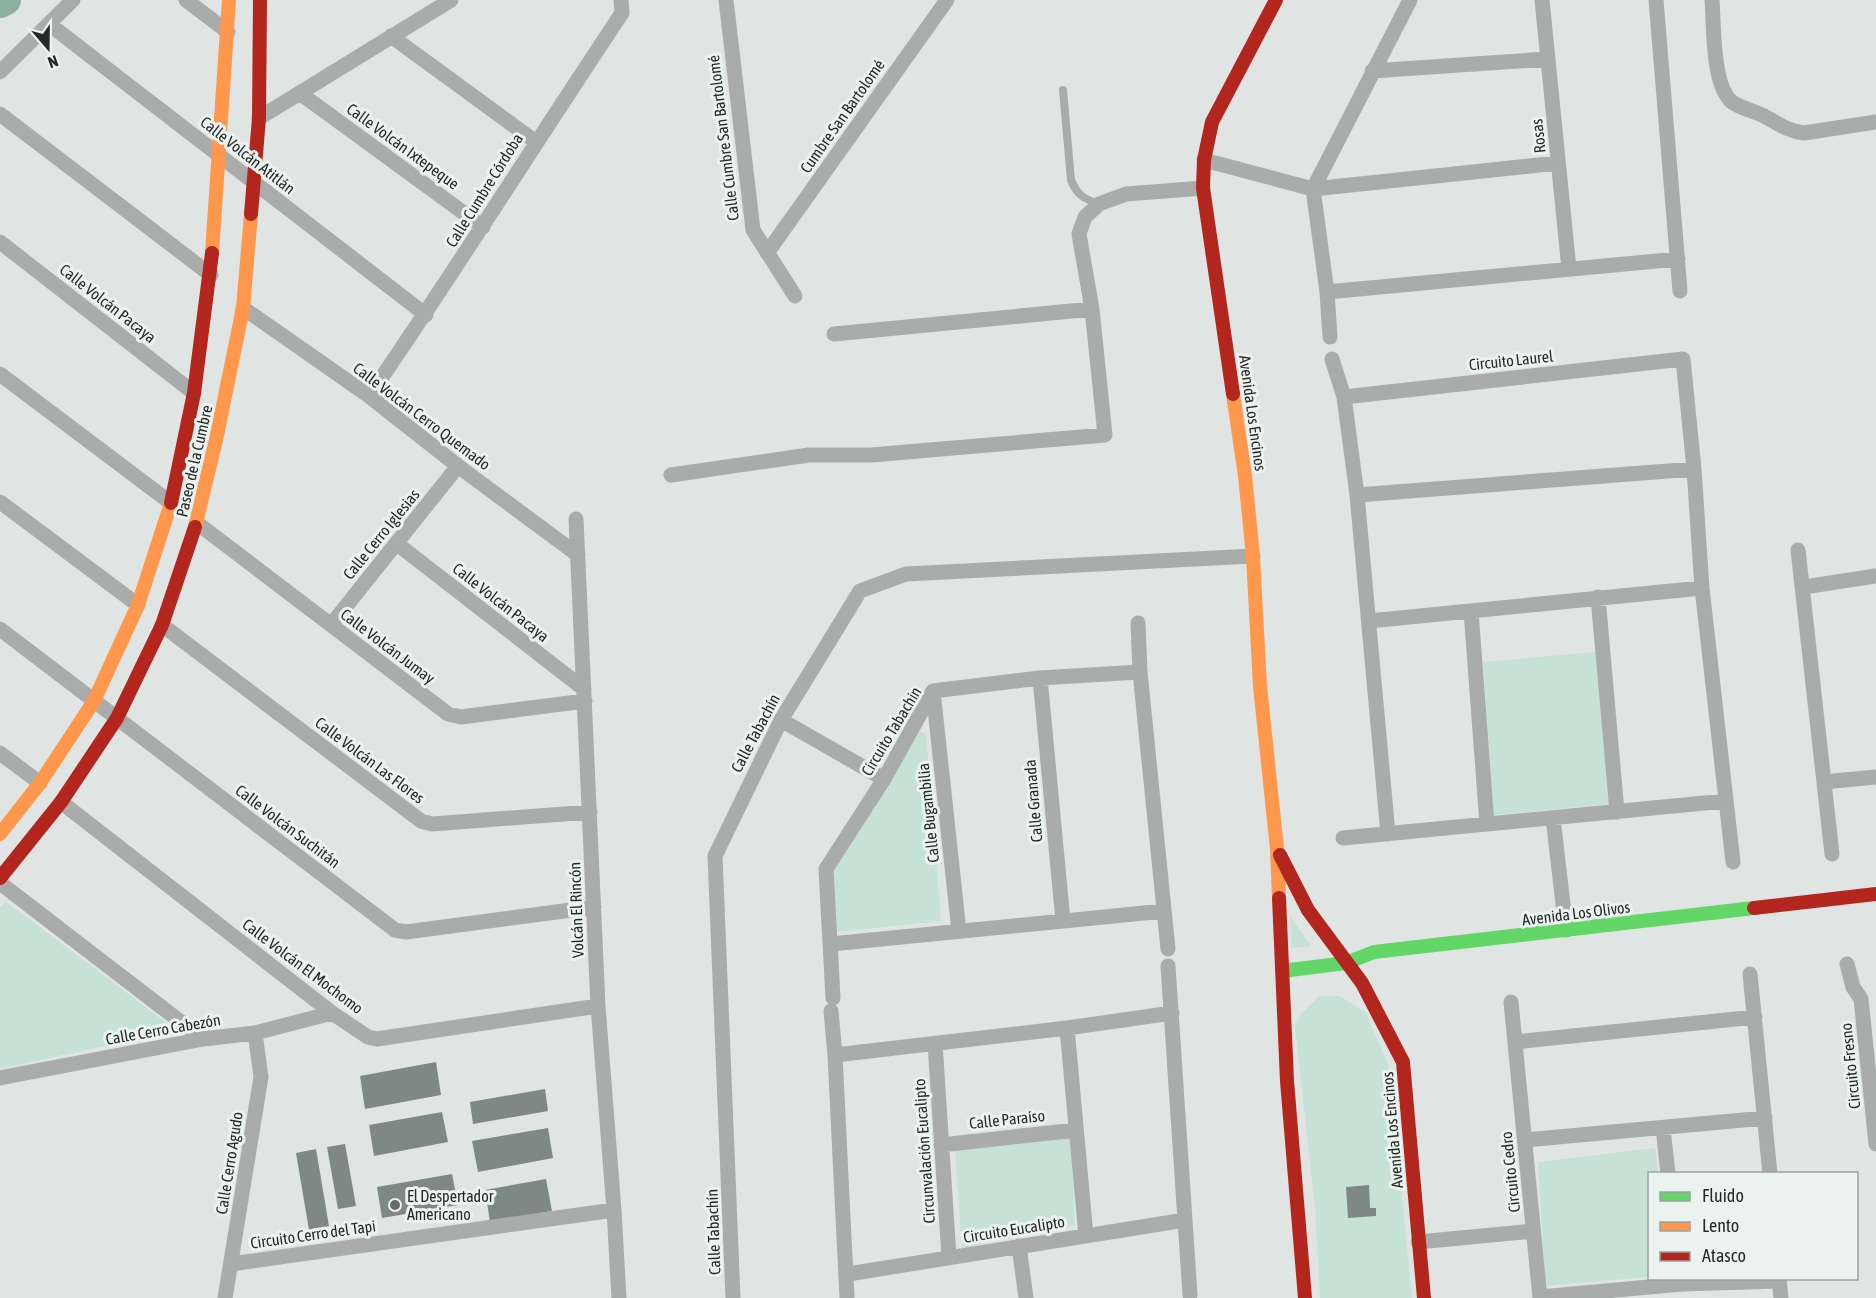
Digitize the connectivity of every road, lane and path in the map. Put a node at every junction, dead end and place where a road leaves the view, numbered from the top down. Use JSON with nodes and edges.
{"nodes":[{"id":1,"x":73,"y":0,"type":"edge"},
{"id":2,"x":186,"y":0,"type":"edge"},
{"id":3,"x":229,"y":0,"type":"edge"},
{"id":4,"x":261,"y":0,"type":"edge"},
{"id":5,"x":451,"y":0,"type":"edge"},
{"id":6,"x":621,"y":0,"type":"edge"},
{"id":7,"x":726,"y":0,"type":"edge"},
{"id":8,"x":947,"y":0,"type":"edge"},
{"id":9,"x":1276,"y":0,"type":"edge"},
{"id":10,"x":1410,"y":0,"type":"edge"},
{"id":11,"x":1542,"y":0,"type":"edge"},
{"id":12,"x":1656,"y":0,"type":"edge"},
{"id":13,"x":1712,"y":0,"type":"edge"},
{"id":14,"x":49,"y":24,"type":"junction"},
{"id":15,"x":228,"y":32,"type":"junction"},
{"id":16,"x":392,"y":36,"type":"junction"},
{"id":17,"x":1548,"y":59,"type":"junction"},
{"id":18,"x":1372,"y":71,"type":"junction"},
{"id":19,"x":0,"y":72,"type":"edge"},
{"id":20,"x":1063,"y":90,"type":"dead end"},
{"id":21,"x":301,"y":94,"type":"junction"},
{"id":22,"x":0,"y":114,"type":"edge"},
{"id":23,"x":259,"y":118,"type":"junction"},
{"id":24,"x":1876,"y":122,"type":"edge"},
{"id":25,"x":536,"y":142,"type":"junction"},
{"id":26,"x":220,"y":155,"type":"junction"},
{"id":27,"x":1204,"y":160,"type":"junction"},
{"id":28,"x":1558,"y":163,"type":"junction"},
{"id":29,"x":254,"y":183,"type":"junction"},
{"id":30,"x":1203,"y":188,"type":"junction"},
{"id":31,"x":1313,"y":189,"type":"junction"},
{"id":32,"x":1099,"y":204,"type":"junction"},
{"id":33,"x":483,"y":227,"type":"junction"},
{"id":34,"x":0,"y":242,"type":"edge"},
{"id":35,"x":767,"y":253,"type":"junction"},
{"id":36,"x":1678,"y":259,"type":"junction"},
{"id":37,"x":1569,"y":269,"type":"junction"},
{"id":38,"x":212,"y":275,"type":"junction"},
{"id":39,"x":1680,"y":291,"type":"dead end"},
{"id":40,"x":1328,"y":292,"type":"junction"},
{"id":41,"x":795,"y":296,"type":"dead end"},
{"id":42,"x":243,"y":308,"type":"junction"},
{"id":43,"x":1092,"y":309,"type":"junction"},
{"id":44,"x":426,"y":315,"type":"junction"},
{"id":45,"x":834,"y":334,"type":"dead end"},
{"id":46,"x":1330,"y":337,"type":"dead end"},
{"id":47,"x":1332,"y":359,"type":"dead end"},
{"id":48,"x":0,"y":374,"type":"edge"},
{"id":49,"x":194,"y":393,"type":"junction"},
{"id":50,"x":369,"y":396,"type":"junction"},
{"id":51,"x":1344,"y":397,"type":"junction"},
{"id":52,"x":458,"y":466,"type":"junction"},
{"id":53,"x":1694,"y":469,"type":"junction"},
{"id":54,"x":671,"y":474,"type":"dead end"},
{"id":55,"x":1357,"y":495,"type":"junction"},
{"id":56,"x":0,"y":502,"type":"edge"},
{"id":57,"x":171,"y":503,"type":"junction"},
{"id":58,"x":576,"y":519,"type":"dead end"},
{"id":59,"x":197,"y":523,"type":"junction"},
{"id":60,"x":396,"y":543,"type":"junction"},
{"id":61,"x":1798,"y":550,"type":"dead end"},
{"id":62,"x":578,"y":555,"type":"junction"},
{"id":63,"x":1253,"y":556,"type":"junction"},
{"id":64,"x":1876,"y":576,"type":"edge"},
{"id":65,"x":1804,"y":587,"type":"junction"},
{"id":66,"x":1702,"y":588,"type":"junction"},
{"id":67,"x":1598,"y":597,"type":"junction"},
{"id":68,"x":138,"y":605,"type":"junction"},
{"id":69,"x":1471,"y":611,"type":"junction"},
{"id":70,"x":1369,"y":621,"type":"junction"},
{"id":71,"x":1138,"y":623,"type":"dead end"},
{"id":72,"x":162,"y":625,"type":"junction"},
{"id":73,"x":332,"y":625,"type":"junction"},
{"id":74,"x":0,"y":629,"type":"edge"},
{"id":75,"x":1140,"y":672,"type":"junction"},
{"id":76,"x":1040,"y":678,"type":"junction"},
{"id":77,"x":933,"y":692,"type":"junction"},
{"id":78,"x":584,"y":695,"type":"junction"},
{"id":79,"x":94,"y":701,"type":"junction"},
{"id":80,"x":117,"y":718,"type":"junction"},
{"id":81,"x":781,"y":720,"type":"junction"},
{"id":82,"x":0,"y":753,"type":"edge"},
{"id":83,"x":1876,"y":777,"type":"edge"},
{"id":84,"x":884,"y":779,"type":"junction"},
{"id":85,"x":1824,"y":782,"type":"junction"},
{"id":86,"x":40,"y":783,"type":"junction"},
{"id":87,"x":1725,"y":801,"type":"junction"},
{"id":88,"x":61,"y":802,"type":"junction"},
{"id":89,"x":590,"y":812,"type":"junction"},
{"id":90,"x":1617,"y":812,"type":"junction"},
{"id":91,"x":1553,"y":818,"type":"junction"},
{"id":92,"x":1487,"y":824,"type":"junction"},
{"id":93,"x":0,"y":834,"type":"edge"},
{"id":94,"x":1388,"y":834,"type":"junction"},
{"id":95,"x":1343,"y":838,"type":"dead end"},
{"id":96,"x":1277,"y":849,"type":"junction"},
{"id":97,"x":1832,"y":854,"type":"dead end"},
{"id":98,"x":1732,"y":862,"type":"dead end"},
{"id":99,"x":0,"y":880,"type":"edge"},
{"id":100,"x":1876,"y":894,"type":"edge"},
{"id":101,"x":594,"y":908,"type":"junction"},
{"id":102,"x":1164,"y":912,"type":"junction"},
{"id":103,"x":1063,"y":921,"type":"junction"},
{"id":104,"x":1566,"y":930,"type":"junction"},
{"id":105,"x":959,"y":931,"type":"junction"},
{"id":106,"x":831,"y":944,"type":"junction"},
{"id":107,"x":1168,"y":950,"type":"dead end"},
{"id":108,"x":1346,"y":963,"type":"junction"},
{"id":109,"x":1847,"y":964,"type":"dead end"},
{"id":110,"x":1168,"y":966,"type":"dead end"},
{"id":111,"x":1282,"y":971,"type":"junction"},
{"id":112,"x":1750,"y":974,"type":"dead end"},
{"id":113,"x":1869,"y":999,"type":"edge"},
{"id":114,"x":1511,"y":1002,"type":"dead end"},
{"id":115,"x":598,"y":1006,"type":"junction"},
{"id":116,"x":332,"y":1013,"type":"junction"},
{"id":117,"x":1172,"y":1013,"type":"junction"},
{"id":118,"x":1755,"y":1017,"type":"junction"},
{"id":119,"x":1067,"y":1028,"type":"junction"},
{"id":120,"x":255,"y":1033,"type":"junction"},
{"id":121,"x":203,"y":1039,"type":"junction"},
{"id":122,"x":1515,"y":1042,"type":"junction"},
{"id":123,"x":935,"y":1043,"type":"junction"},
{"id":124,"x":835,"y":1055,"type":"junction"},
{"id":125,"x":0,"y":1078,"type":"edge"},
{"id":126,"x":1765,"y":1118,"type":"junction"},
{"id":127,"x":1663,"y":1128,"type":"junction"},
{"id":128,"x":1076,"y":1130,"type":"junction"},
{"id":129,"x":1525,"y":1140,"type":"junction"},
{"id":130,"x":1876,"y":1144,"type":"edge"},
{"id":131,"x":941,"y":1145,"type":"junction"},
{"id":132,"x":1668,"y":1172,"type":"edge"},
{"id":133,"x":1770,"y":1172,"type":"edge"},
{"id":134,"x":615,"y":1210,"type":"junction"},
{"id":135,"x":1185,"y":1220,"type":"junction"},
{"id":136,"x":1533,"y":1231,"type":"junction"},
{"id":137,"x":1086,"y":1236,"type":"junction"},
{"id":138,"x":1418,"y":1242,"type":"junction"},
{"id":139,"x":1019,"y":1246,"type":"junction"},
{"id":140,"x":949,"y":1257,"type":"junction"},
{"id":141,"x":231,"y":1263,"type":"junction"},
{"id":142,"x":848,"y":1274,"type":"junction"},
{"id":143,"x":1779,"y":1280,"type":"edge"},
{"id":144,"x":1682,"y":1281,"type":"edge"},
{"id":145,"x":1190,"y":1295,"type":"dead end"},
{"id":146,"x":225,"y":1298,"type":"edge"},
{"id":147,"x":619,"y":1298,"type":"edge"},
{"id":148,"x":733,"y":1298,"type":"edge"},
{"id":149,"x":847,"y":1298,"type":"edge"},
{"id":150,"x":1026,"y":1298,"type":"edge"},
{"id":151,"x":1305,"y":1298,"type":"edge"},
{"id":152,"x":1424,"y":1298,"type":"edge"},
{"id":153,"x":1540,"y":1298,"type":"edge"},
{"id":154,"x":1781,"y":1298,"type":"edge"}],
"edges":[{"from":1,"to":14,"type":"street"},
{"from":2,"to":15,"type":"street"},
{"from":3,"to":15,"type":"street","name":"Paseo de la Cumbre"},
{"from":4,"to":23,"type":"street","name":"Paseo de la Cumbre"},
{"from":5,"to":16,"type":"street"},
{"from":6,"to":25,"type":"street","name":"Calle Cumbre Córdoba"},
{"from":7,"to":35,"type":"street","name":"Calle Cumbre San Bartolomé"},
{"from":8,"to":35,"type":"street","name":"Cumbre San Bartolomé"},
{"from":9,"to":27,"type":"street","name":"Avenida Los Encinos"},
{"from":10,"to":18,"type":"street"},
{"from":11,"to":17,"type":"street","name":"Rosas"},
{"from":12,"to":36,"type":"street"},
{"from":13,"to":24,"type":"street"},
{"from":14,"to":19,"type":"street"},
{"from":14,"to":26,"type":"street","name":"Calle Volcán Atitlán"},
{"from":15,"to":26,"type":"street","name":"Paseo de la Cumbre"},
{"from":16,"to":21,"type":"street"},
{"from":16,"to":25,"type":"street"},
{"from":17,"to":18,"type":"street"},
{"from":17,"to":28,"type":"street","name":"Rosas"},
{"from":18,"to":31,"type":"street"},
{"from":20,"to":32,"type":"lane"},
{"from":21,"to":23,"type":"street"},
{"from":21,"to":33,"type":"street","name":"Calle Volcán Ixtepeque"},
{"from":22,"to":38,"type":"street"},
{"from":23,"to":29,"type":"street","name":"Paseo de la Cumbre"},
{"from":25,"to":33,"type":"street","name":"Calle Cumbre Córdoba"},
{"from":26,"to":29,"type":"street","name":"Calle Volcán Atitlán"},
{"from":26,"to":38,"type":"street","name":"Paseo de la Cumbre"},
{"from":27,"to":30,"type":"street","name":"Avenida Los Encinos"},
{"from":27,"to":31,"type":"street"},
{"from":28,"to":31,"type":"street"},
{"from":28,"to":37,"type":"street","name":"Rosas"},
{"from":29,"to":42,"type":"street","name":"Paseo de la Cumbre"},
{"from":29,"to":44,"type":"street","name":"Calle Volcán Atitlán"},
{"from":30,"to":32,"type":"street"},
{"from":30,"to":63,"type":"street","name":"Avenida Los Encinos"},
{"from":31,"to":40,"type":"street"},
{"from":32,"to":43,"type":"street"},
{"from":33,"to":44,"type":"street","name":"Calle Cumbre Córdoba"},
{"from":34,"to":49,"type":"street","name":"Calle Volcán Pacaya"},
{"from":35,"to":41,"type":"street","name":"Calle Cumbre San Bartolomé"},
{"from":36,"to":37,"type":"street"},
{"from":36,"to":39,"type":"street"},
{"from":37,"to":40,"type":"street"},
{"from":38,"to":49,"type":"street","name":"Paseo de la Cumbre"},
{"from":40,"to":46,"type":"street"},
{"from":42,"to":50,"type":"street","name":"Calle Volcán Cerro Quemado"},
{"from":42,"to":59,"type":"street","name":"Paseo de la Cumbre"},
{"from":43,"to":45,"type":"street"},
{"from":43,"to":54,"type":"street"},
{"from":44,"to":50,"type":"street","name":"Calle Cumbre Córdoba"},
{"from":47,"to":51,"type":"street"},
{"from":48,"to":57,"type":"street"},
{"from":49,"to":57,"type":"street","name":"Paseo de la Cumbre"},
{"from":50,"to":52,"type":"street","name":"Calle Volcán Cerro Quemado"},
{"from":51,"to":53,"type":"street","name":"Circuito Laurel"},
{"from":51,"to":55,"type":"street"},
{"from":52,"to":60,"type":"street","name":"Calle Cerro Iglesias"},
{"from":52,"to":62,"type":"street","name":"Calle Volcán Cerro Quemado"},
{"from":53,"to":55,"type":"street"},
{"from":53,"to":66,"type":"street"},
{"from":55,"to":70,"type":"street"},
{"from":56,"to":68,"type":"street"},
{"from":57,"to":68,"type":"street","name":"Paseo de la Cumbre"},
{"from":58,"to":62,"type":"street","name":"Volcán El Rincón"},
{"from":59,"to":72,"type":"street","name":"Paseo de la Cumbre"},
{"from":59,"to":73,"type":"street","name":"Calle Volcán Jumay"},
{"from":60,"to":73,"type":"street","name":"Calle Cerro Iglesias"},
{"from":60,"to":78,"type":"street","name":"Calle Volcán Pacaya"},
{"from":61,"to":65,"type":"street"},
{"from":62,"to":78,"type":"street","name":"Volcán El Rincón"},
{"from":63,"to":81,"type":"street","name":"Calle Tabachín"},
{"from":63,"to":96,"type":"street","name":"Avenida Los Encinos"},
{"from":64,"to":65,"type":"street"},
{"from":65,"to":85,"type":"street"},
{"from":66,"to":67,"type":"street"},
{"from":66,"to":87,"type":"street"},
{"from":67,"to":69,"type":"street"},
{"from":67,"to":90,"type":"street"},
{"from":68,"to":79,"type":"street","name":"Paseo de la Cumbre"},
{"from":69,"to":70,"type":"street"},
{"from":69,"to":92,"type":"street"},
{"from":70,"to":94,"type":"street"},
{"from":71,"to":75,"type":"street"},
{"from":72,"to":80,"type":"street","name":"Paseo de la Cumbre"},
{"from":72,"to":89,"type":"street","name":"Calle Volcán Las Flores"},
{"from":73,"to":78,"type":"street","name":"Calle Volcán Jumay"},
{"from":74,"to":79,"type":"street","name":"Calle Volcán Suchitán"},
{"from":75,"to":76,"type":"street","name":"Circuito Tabachin"},
{"from":75,"to":102,"type":"street"},
{"from":76,"to":77,"type":"street","name":"Circuito Tabachin"},
{"from":76,"to":103,"type":"street","name":"Calle Granada"},
{"from":77,"to":84,"type":"street","name":"Circuito Tabachin"},
{"from":77,"to":105,"type":"street","name":"Calle Bugambilia"},
{"from":78,"to":89,"type":"street","name":"Volcán El Rincón"},
{"from":79,"to":80,"type":"street","name":"Calle Volcán Suchitán"},
{"from":79,"to":86,"type":"street","name":"Paseo de la Cumbre"},
{"from":80,"to":88,"type":"street","name":"Paseo de la Cumbre"},
{"from":80,"to":101,"type":"street","name":"Calle Volcán Suchitán"},
{"from":81,"to":84,"type":"street"},
{"from":81,"to":148,"type":"street","name":"Calle Tabachín"},
{"from":82,"to":86,"type":"street"},
{"from":83,"to":85,"type":"street"},
{"from":84,"to":106,"type":"street","name":"Circuito Tabachin"},
{"from":85,"to":97,"type":"street"},
{"from":86,"to":93,"type":"street","name":"Paseo de la Cumbre"},
{"from":87,"to":90,"type":"street"},
{"from":87,"to":98,"type":"street"},
{"from":88,"to":99,"type":"street","name":"Paseo de la Cumbre"},
{"from":88,"to":116,"type":"street","name":"Calle Volcán El Mochomo"},
{"from":89,"to":101,"type":"street","name":"Volcán El Rincón"},
{"from":90,"to":91,"type":"street"},
{"from":91,"to":92,"type":"street"},
{"from":91,"to":104,"type":"street"},
{"from":92,"to":94,"type":"street"},
{"from":94,"to":95,"type":"street"},
{"from":96,"to":108,"type":"street","name":"Avenida Los Encinos"},
{"from":96,"to":111,"type":"street","name":"Avenida Los Encinos"},
{"from":99,"to":121,"type":"street"},
{"from":100,"to":104,"type":"street","name":"Avenida Los Olivos"},
{"from":101,"to":115,"type":"street","name":"Volcán El Rincón"},
{"from":102,"to":103,"type":"street"},
{"from":102,"to":107,"type":"street"},
{"from":103,"to":105,"type":"street"},
{"from":104,"to":108,"type":"street","name":"Avenida Los Olivos"},
{"from":105,"to":106,"type":"street"},
{"from":106,"to":124,"type":"street","name":"Circuito Tabachin"},
{"from":108,"to":111,"type":"street","name":"Avenida Los Olivos"},
{"from":108,"to":138,"type":"street","name":"Avenida Los Encinos"},
{"from":109,"to":113,"type":"street","name":"Circuito Fresno"},
{"from":110,"to":117,"type":"street"},
{"from":111,"to":151,"type":"street","name":"Avenida Los Encinos"},
{"from":112,"to":118,"type":"street"},
{"from":113,"to":130,"type":"street","name":"Circuito Fresno"},
{"from":114,"to":122,"type":"street","name":"Circuito Cedro"},
{"from":115,"to":116,"type":"street","name":"Calle Volcán El Mochomo"},
{"from":115,"to":134,"type":"street","name":"Volcán El Rincón"},
{"from":116,"to":120,"type":"street","name":"Calle Cerro Cabezón"},
{"from":117,"to":119,"type":"street"},
{"from":117,"to":135,"type":"street"},
{"from":118,"to":122,"type":"street"},
{"from":118,"to":126,"type":"street"},
{"from":119,"to":123,"type":"street"},
{"from":119,"to":128,"type":"street"},
{"from":120,"to":121,"type":"street","name":"Calle Cerro Cabezón"},
{"from":120,"to":141,"type":"street","name":"Calle Cerro Agudo"},
{"from":121,"to":125,"type":"street","name":"Calle Cerro Cabezón"},
{"from":122,"to":129,"type":"street","name":"Circuito Cedro"},
{"from":123,"to":124,"type":"street"},
{"from":123,"to":131,"type":"street","name":"Circunvalación Eucalipto"},
{"from":124,"to":142,"type":"street"},
{"from":126,"to":127,"type":"street"},
{"from":126,"to":133,"type":"street"},
{"from":127,"to":129,"type":"street"},
{"from":127,"to":132,"type":"street"},
{"from":128,"to":131,"type":"street","name":"Calle Paraíso"},
{"from":128,"to":137,"type":"street"},
{"from":129,"to":136,"type":"street","name":"Circuito Cedro"},
{"from":131,"to":140,"type":"street","name":"Circunvalación Eucalipto"},
{"from":134,"to":141,"type":"street","name":"Circuito Cerro del Tapi"},
{"from":134,"to":147,"type":"street","name":"Volcán El Rincón"},
{"from":135,"to":137,"type":"street","name":"Circuito Eucalipto"},
{"from":135,"to":145,"type":"street"},
{"from":136,"to":138,"type":"street"},
{"from":136,"to":153,"type":"street","name":"Circuito Cedro"},
{"from":137,"to":139,"type":"street","name":"Circuito Eucalipto"},
{"from":138,"to":152,"type":"street","name":"Avenida Los Encinos"},
{"from":139,"to":140,"type":"street","name":"Circuito Eucalipto"},
{"from":139,"to":150,"type":"street"},
{"from":140,"to":142,"type":"street","name":"Circuito Eucalipto"},
{"from":141,"to":146,"type":"street","name":"Calle Cerro Agudo"},
{"from":142,"to":149,"type":"street"},
{"from":143,"to":144,"type":"street"},
{"from":143,"to":154,"type":"street"},
{"from":144,"to":153,"type":"street"}]}
